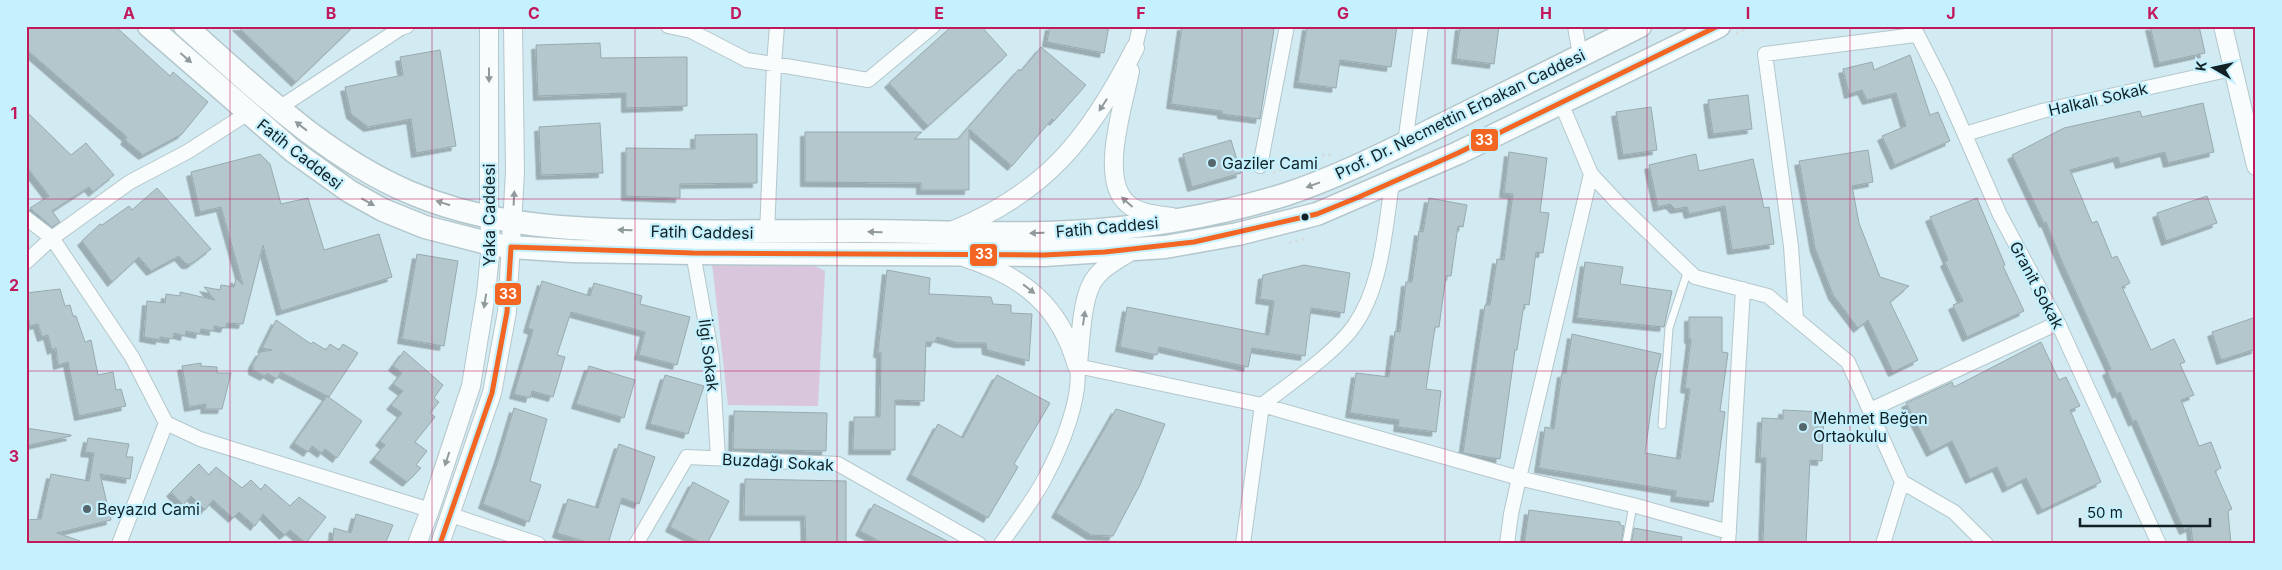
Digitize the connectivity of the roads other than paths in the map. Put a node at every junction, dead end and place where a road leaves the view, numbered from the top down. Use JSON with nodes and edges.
{"nodes":[{"id":1,"x":149,"y":26,"type":"edge"},
{"id":2,"x":184,"y":26,"type":"edge"},
{"id":3,"x":407,"y":26,"type":"edge"},
{"id":4,"x":489,"y":26,"type":"edge"},
{"id":5,"x":513,"y":26,"type":"edge"},
{"id":6,"x":668,"y":26,"type":"edge"},
{"id":7,"x":777,"y":26,"type":"edge"},
{"id":8,"x":933,"y":26,"type":"edge"},
{"id":9,"x":1140,"y":26,"type":"edge"},
{"id":10,"x":1287,"y":26,"type":"edge"},
{"id":11,"x":1421,"y":26,"type":"edge"},
{"id":12,"x":1575,"y":26,"type":"edge"},
{"id":13,"x":1640,"y":26,"type":"edge"},
{"id":14,"x":1719,"y":26,"type":"edge"},
{"id":15,"x":2222,"y":26,"type":"edge"},
{"id":16,"x":1914,"y":30,"type":"edge"},
{"id":17,"x":1135,"y":48,"type":"junction"},
{"id":18,"x":1580,"y":56,"type":"junction"},
{"id":19,"x":774,"y":64,"type":"junction"},
{"id":20,"x":2232,"y":69,"type":"junction"},
{"id":21,"x":1561,"y":103,"type":"junction"},
{"id":22,"x":279,"y":108,"type":"junction"},
{"id":23,"x":248,"y":113,"type":"junction"},
{"id":24,"x":1965,"y":134,"type":"junction"},
{"id":25,"x":2252,"y":136,"type":"edge"},
{"id":26,"x":1405,"y":143,"type":"junction"},
{"id":27,"x":2256,"y":166,"type":"edge"},
{"id":28,"x":1265,"y":170,"type":"road end"},
{"id":29,"x":1591,"y":174,"type":"junction"},
{"id":30,"x":1392,"y":183,"type":"junction"},
{"id":31,"x":26,"y":218,"type":"edge"},
{"id":32,"x":489,"y":218,"type":"junction"},
{"id":33,"x":1190,"y":218,"type":"junction"},
{"id":34,"x":512,"y":223,"type":"junction"},
{"id":35,"x":767,"y":233,"type":"junction"},
{"id":36,"x":52,"y":238,"type":"junction"},
{"id":37,"x":1194,"y":242,"type":"joint"},
{"id":38,"x":950,"y":244,"type":"junction"},
{"id":39,"x":501,"y":245,"type":"junction"},
{"id":40,"x":1133,"y":250,"type":"junction"},
{"id":41,"x":693,"y":253,"type":"junction"},
{"id":42,"x":26,"y":262,"type":"edge"},
{"id":43,"x":1688,"y":270,"type":"junction"},
{"id":44,"x":1743,"y":289,"type":"junction"},
{"id":45,"x":1796,"y":319,"type":"junction"},
{"id":46,"x":2058,"y":322,"type":"junction"},
{"id":47,"x":1077,"y":366,"type":"junction"},
{"id":48,"x":1262,"y":405,"type":"junction"},
{"id":49,"x":1870,"y":410,"type":"junction"},
{"id":50,"x":166,"y":423,"type":"junction"},
{"id":51,"x":1662,"y":426,"type":"dead end"},
{"id":52,"x":718,"y":458,"type":"junction"},
{"id":53,"x":1519,"y":478,"type":"junction"},
{"id":54,"x":1902,"y":482,"type":"junction"},
{"id":55,"x":1633,"y":505,"type":"junction"},
{"id":56,"x":430,"y":510,"type":"junction"},
{"id":57,"x":451,"y":515,"type":"junction"},
{"id":58,"x":1729,"y":538,"type":"edge"},
{"id":59,"x":119,"y":544,"type":"edge"},
{"id":60,"x":416,"y":544,"type":"edge"},
{"id":61,"x":440,"y":544,"type":"edge"},
{"id":62,"x":538,"y":544,"type":"edge"},
{"id":63,"x":636,"y":544,"type":"edge"},
{"id":64,"x":979,"y":544,"type":"edge"},
{"id":65,"x":1001,"y":544,"type":"edge"},
{"id":66,"x":1243,"y":544,"type":"edge"},
{"id":67,"x":1508,"y":544,"type":"edge"},
{"id":68,"x":1626,"y":544,"type":"edge"},
{"id":69,"x":1883,"y":544,"type":"edge"},
{"id":70,"x":1986,"y":544,"type":"edge"},
{"id":71,"x":2159,"y":544,"type":"edge"}],
"edges":[{"from":1,"to":23,"type":"main road","name":"Fatih Caddesi","one_way":true},
{"from":2,"to":22,"type":"main road","name":"Fatih Caddesi"},
{"from":3,"to":22,"type":"street"},
{"from":4,"to":32,"type":"street","name":"Yaka Caddesi","one_way":true},
{"from":34,"to":5,"type":"street","name":"Yaka Caddesi","one_way":true},
{"from":6,"to":19,"type":"street"},
{"from":7,"to":19,"type":"street"},
{"from":8,"to":19,"type":"street"},
{"from":9,"to":17,"type":"street"},
{"from":10,"to":28,"type":"street"},
{"from":11,"to":26,"type":"street"},
{"from":12,"to":18,"type":"street"},
{"from":13,"to":18,"type":"main road","name":"Prof. Dr. Necmettin Erbakan Caddesi"},
{"from":14,"to":21,"type":"main road","name":"Prof. Dr. Necmettin Erbakan Caddesi"},
{"from":15,"to":20,"type":"street"},
{"from":16,"to":24,"type":"street","name":"Granit Sokak"},
{"from":16,"to":45,"type":"street"},
{"from":33,"to":17,"type":"street","one_way":true},
{"from":17,"to":38,"type":"street","one_way":true},
{"from":18,"to":26,"type":"main road","name":"Prof. Dr. Necmettin Erbakan Caddesi"},
{"from":19,"to":35,"type":"street"},
{"from":20,"to":24,"type":"street","name":"Halkalı Sokak"},
{"from":20,"to":25,"type":"street"},
{"from":21,"to":29,"type":"street"},
{"from":21,"to":30,"type":"main road","name":"Prof. Dr. Necmettin Erbakan Caddesi"},
{"from":32,"to":22,"type":"main road","name":"Fatih Caddesi","one_way":true},
{"from":23,"to":36,"type":"street"},
{"from":23,"to":39,"type":"main road","name":"Fatih Caddesi","one_way":true},
{"from":24,"to":46,"type":"street","name":"Granit Sokak"},
{"from":25,"to":27,"type":"street"},
{"from":26,"to":33,"type":"main road","name":"Prof. Dr. Necmettin Erbakan Caddesi","one_way":true},
{"from":29,"to":43,"type":"street"},
{"from":29,"to":53,"type":"street"},
{"from":30,"to":37,"type":"main road","name":"Prof. Dr. Necmettin Erbakan Caddesi"},
{"from":30,"to":48,"type":"street"},
{"from":31,"to":36,"type":"street"},
{"from":32,"to":34,"type":"main road","name":"Fatih Caddesi"},
{"from":32,"to":39,"type":"street","name":"Yaka Caddesi"},
{"from":33,"to":38,"type":"main road","name":"Fatih Caddesi","one_way":true},
{"from":35,"to":34,"type":"main road","name":"Fatih Caddesi","one_way":true},
{"from":34,"to":39,"type":"street","name":"Yaka Caddesi"},
{"from":38,"to":35,"type":"main road","name":"Fatih Caddesi","one_way":true},
{"from":36,"to":42,"type":"street"},
{"from":36,"to":50,"type":"street"},
{"from":37,"to":40,"type":"main road","name":"Fatih Caddesi"},
{"from":38,"to":40,"type":"main road","name":"Fatih Caddesi"},
{"from":38,"to":41,"type":"main road","name":"Fatih Caddesi"},
{"from":38,"to":47,"type":"street","one_way":true},
{"from":39,"to":41,"type":"main road","name":"Fatih Caddesi"},
{"from":39,"to":56,"type":"street","name":"Yaka Caddesi","one_way":true},
{"from":39,"to":57,"type":"street","name":"Yaka Caddesi"},
{"from":47,"to":40,"type":"street","one_way":true},
{"from":41,"to":52,"type":"street","name":"İlgi Sokak"},
{"from":43,"to":44,"type":"street"},
{"from":43,"to":51,"type":"lane"},
{"from":44,"to":45,"type":"street"},
{"from":44,"to":58,"type":"street"},
{"from":45,"to":49,"type":"street"},
{"from":46,"to":49,"type":"street"},
{"from":46,"to":71,"type":"street","name":"Granit Sokak"},
{"from":47,"to":48,"type":"street"},
{"from":47,"to":65,"type":"street"},
{"from":48,"to":53,"type":"street"},
{"from":48,"to":66,"type":"street"},
{"from":49,"to":54,"type":"street"},
{"from":50,"to":56,"type":"street"},
{"from":50,"to":59,"type":"street"},
{"from":52,"to":63,"type":"street","name":"Buzdağı Sokak"},
{"from":52,"to":64,"type":"street","name":"Buzdağı Sokak"},
{"from":53,"to":55,"type":"street"},
{"from":53,"to":67,"type":"street"},
{"from":54,"to":69,"type":"street"},
{"from":54,"to":70,"type":"street"},
{"from":55,"to":58,"type":"street"},
{"from":55,"to":68,"type":"lane"},
{"from":56,"to":60,"type":"street","name":"Yaka Caddesi"},
{"from":57,"to":61,"type":"street","name":"Yaka Caddesi"},
{"from":57,"to":62,"type":"street"}]}
